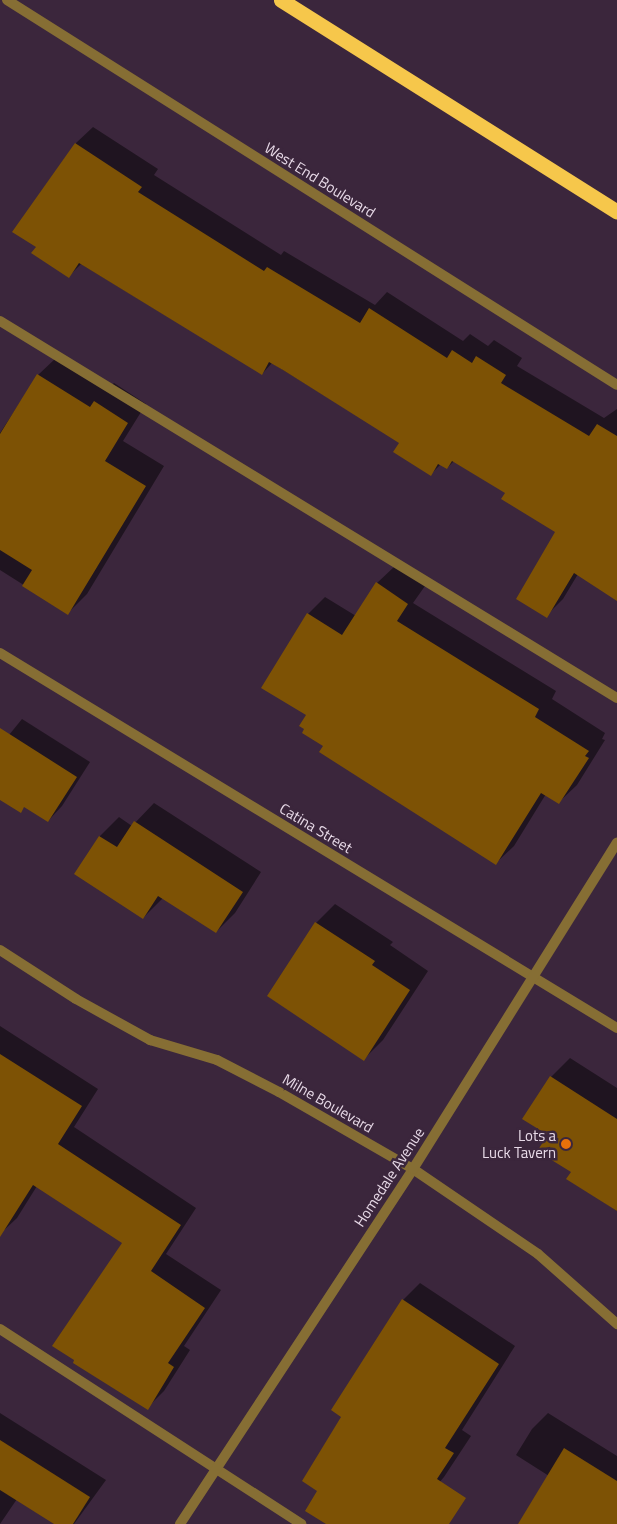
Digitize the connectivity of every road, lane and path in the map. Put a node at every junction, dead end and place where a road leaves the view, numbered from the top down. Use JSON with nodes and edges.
{"nodes":[{"id":1,"x":7,"y":0,"type":"edge"},
{"id":2,"x":281,"y":0,"type":"edge"},
{"id":3,"x":617,"y":212,"type":"edge"},
{"id":4,"x":0,"y":321,"type":"edge"},
{"id":5,"x":617,"y":385,"type":"edge"},
{"id":6,"x":0,"y":653,"type":"edge"},
{"id":7,"x":617,"y":698,"type":"edge"},
{"id":8,"x":617,"y":842,"type":"edge"},
{"id":9,"x":0,"y":950,"type":"edge"},
{"id":10,"x":531,"y":976,"type":"junction"},
{"id":11,"x":617,"y":1028,"type":"edge"},
{"id":12,"x":413,"y":1170,"type":"junction"},
{"id":13,"x":617,"y":1324,"type":"edge"},
{"id":14,"x":0,"y":1329,"type":"edge"},
{"id":15,"x":216,"y":1469,"type":"junction"},
{"id":16,"x":180,"y":1524,"type":"edge"},
{"id":17,"x":302,"y":1524,"type":"edge"}],
"edges":[{"from":1,"to":5,"type":"street","name":"West End Boulevard"},
{"from":2,"to":3,"type":"highway"},
{"from":4,"to":7,"type":"street"},
{"from":6,"to":10,"type":"street","name":"Catina Street"},
{"from":8,"to":10,"type":"street","name":"Homedale Avenue"},
{"from":9,"to":12,"type":"street","name":"Milne Boulevard"},
{"from":10,"to":11,"type":"street","name":"Catina Street"},
{"from":10,"to":12,"type":"street","name":"Homedale Avenue"},
{"from":12,"to":13,"type":"street","name":"Milne Boulevard"},
{"from":12,"to":15,"type":"street","name":"Homedale Avenue"},
{"from":14,"to":15,"type":"street"},
{"from":15,"to":16,"type":"street","name":"Homedale Avenue"},
{"from":15,"to":17,"type":"street"}]}
